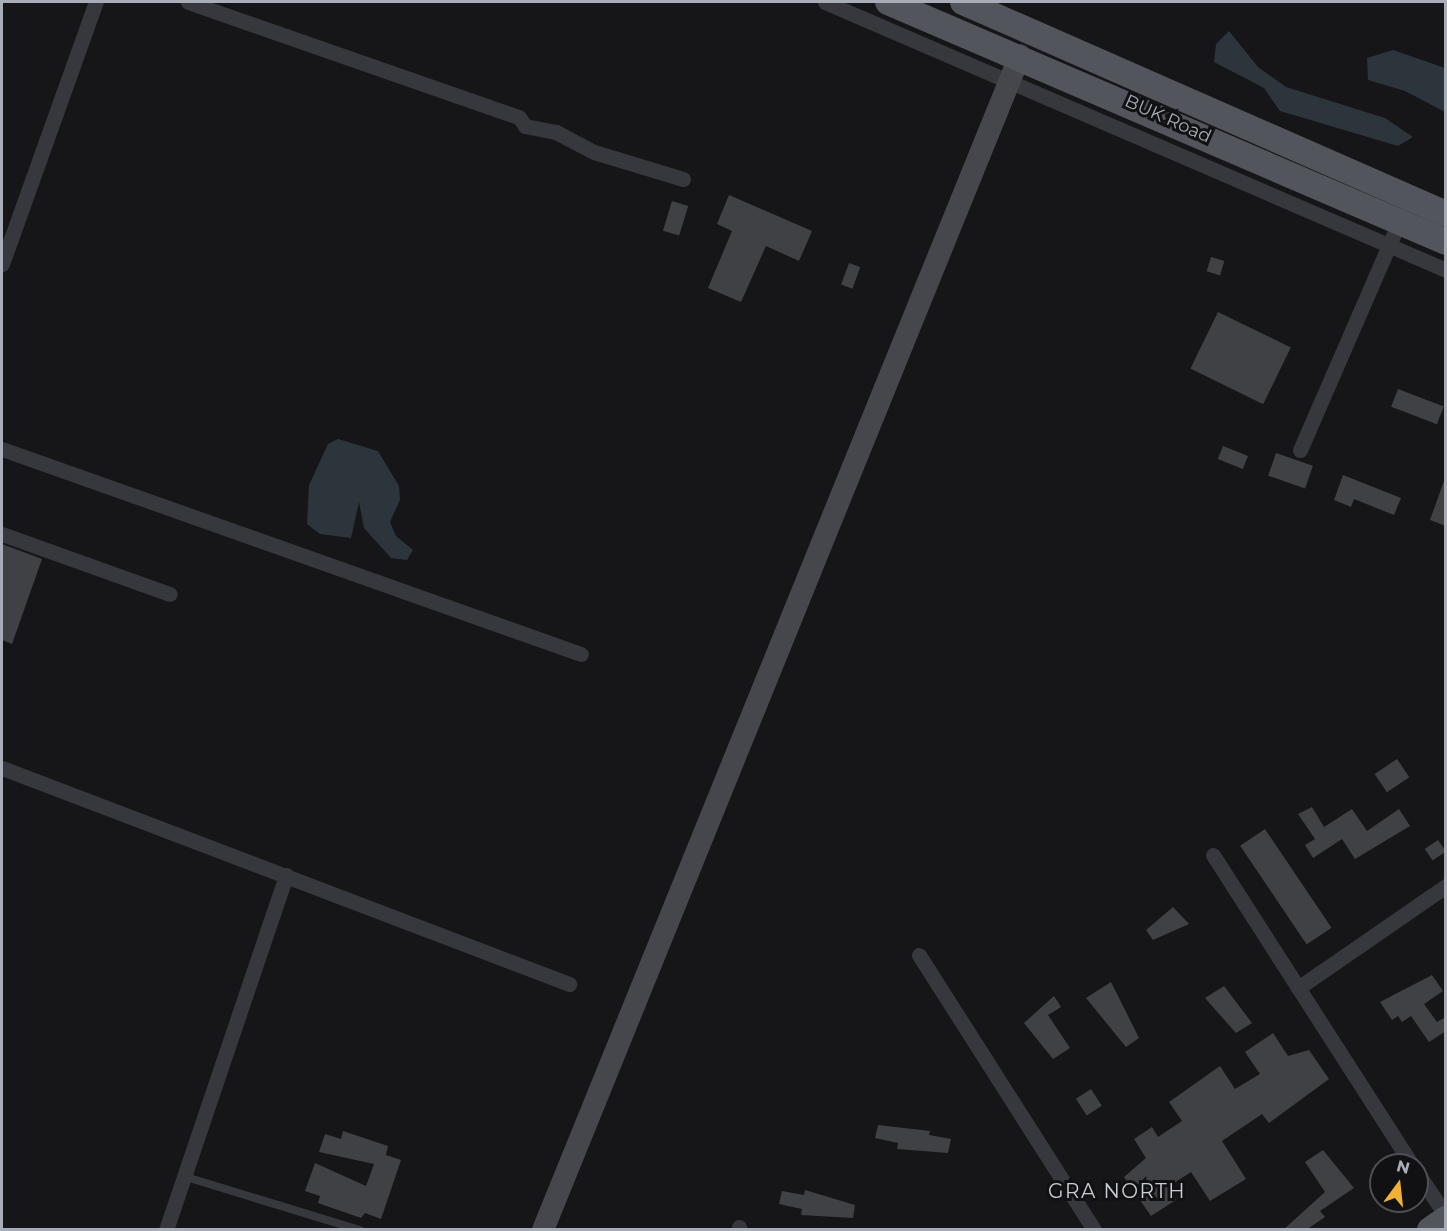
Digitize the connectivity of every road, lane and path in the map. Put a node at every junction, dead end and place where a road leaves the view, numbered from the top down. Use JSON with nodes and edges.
{"nodes":[{"id":1,"x":96,"y":2,"type":"edge"},
{"id":2,"x":188,"y":2,"type":"edge"},
{"id":3,"x":825,"y":2,"type":"edge"},
{"id":4,"x":888,"y":2,"type":"edge"},
{"id":5,"x":963,"y":2,"type":"edge"},
{"id":6,"x":1017,"y":53,"type":"junction"},
{"id":7,"x":1004,"y":78,"type":"junction"},
{"id":8,"x":683,"y":179,"type":"dead end"},
{"id":9,"x":1404,"y":210,"type":"junction"},
{"id":10,"x":1446,"y":214,"type":"edge"},
{"id":11,"x":1446,"y":242,"type":"edge"},
{"id":12,"x":1387,"y":244,"type":"junction"},
{"id":13,"x":2,"y":264,"type":"edge"},
{"id":14,"x":1446,"y":270,"type":"edge"},
{"id":15,"x":2,"y":449,"type":"edge"},
{"id":16,"x":1300,"y":450,"type":"dead end"},
{"id":17,"x":2,"y":534,"type":"edge"},
{"id":18,"x":170,"y":594,"type":"dead end"},
{"id":19,"x":581,"y":654,"type":"dead end"},
{"id":20,"x":2,"y":768,"type":"edge"},
{"id":21,"x":1213,"y":855,"type":"dead end"},
{"id":22,"x":286,"y":875,"type":"junction"},
{"id":23,"x":1446,"y":886,"type":"edge"},
{"id":24,"x":919,"y":955,"type":"dead end"},
{"id":25,"x":569,"y":984,"type":"dead end"},
{"id":26,"x":1298,"y":988,"type":"junction"},
{"id":27,"x":1404,"y":1153,"type":"edge"},
{"id":28,"x":183,"y":1176,"type":"junction"},
{"id":29,"x":1429,"y":1191,"type":"edge"},
{"id":30,"x":1446,"y":1218,"type":"edge"},
{"id":31,"x":166,"y":1230,"type":"edge"},
{"id":32,"x":360,"y":1230,"type":"edge"},
{"id":33,"x":543,"y":1230,"type":"edge"},
{"id":34,"x":1095,"y":1230,"type":"edge"},
{"id":35,"x":1430,"y":1230,"type":"edge"}],
"edges":[{"from":1,"to":13,"type":"street"},
{"from":2,"to":8,"type":"street"},
{"from":3,"to":7,"type":"street"},
{"from":4,"to":6,"type":"main road","name":"BUK Road"},
{"from":5,"to":9,"type":"main road","name":"BUK Road"},
{"from":6,"to":7,"type":"street"},
{"from":6,"to":9,"type":"main road","name":"BUK Road"},
{"from":7,"to":12,"type":"street"},
{"from":7,"to":33,"type":"street"},
{"from":9,"to":10,"type":"main road","name":"BUK Road"},
{"from":9,"to":11,"type":"main road","name":"BUK Road"},
{"from":9,"to":12,"type":"street"},
{"from":12,"to":14,"type":"street"},
{"from":12,"to":16,"type":"street"},
{"from":15,"to":19,"type":"street"},
{"from":17,"to":18,"type":"street"},
{"from":20,"to":22,"type":"street"},
{"from":21,"to":26,"type":"street"},
{"from":22,"to":25,"type":"street"},
{"from":22,"to":28,"type":"street"},
{"from":23,"to":26,"type":"street"},
{"from":24,"to":34,"type":"street"},
{"from":26,"to":27,"type":"street"},
{"from":28,"to":31,"type":"street"},
{"from":28,"to":32,"type":"lane"},
{"from":29,"to":30,"type":"street"},
{"from":30,"to":35,"type":"main road"}]}
